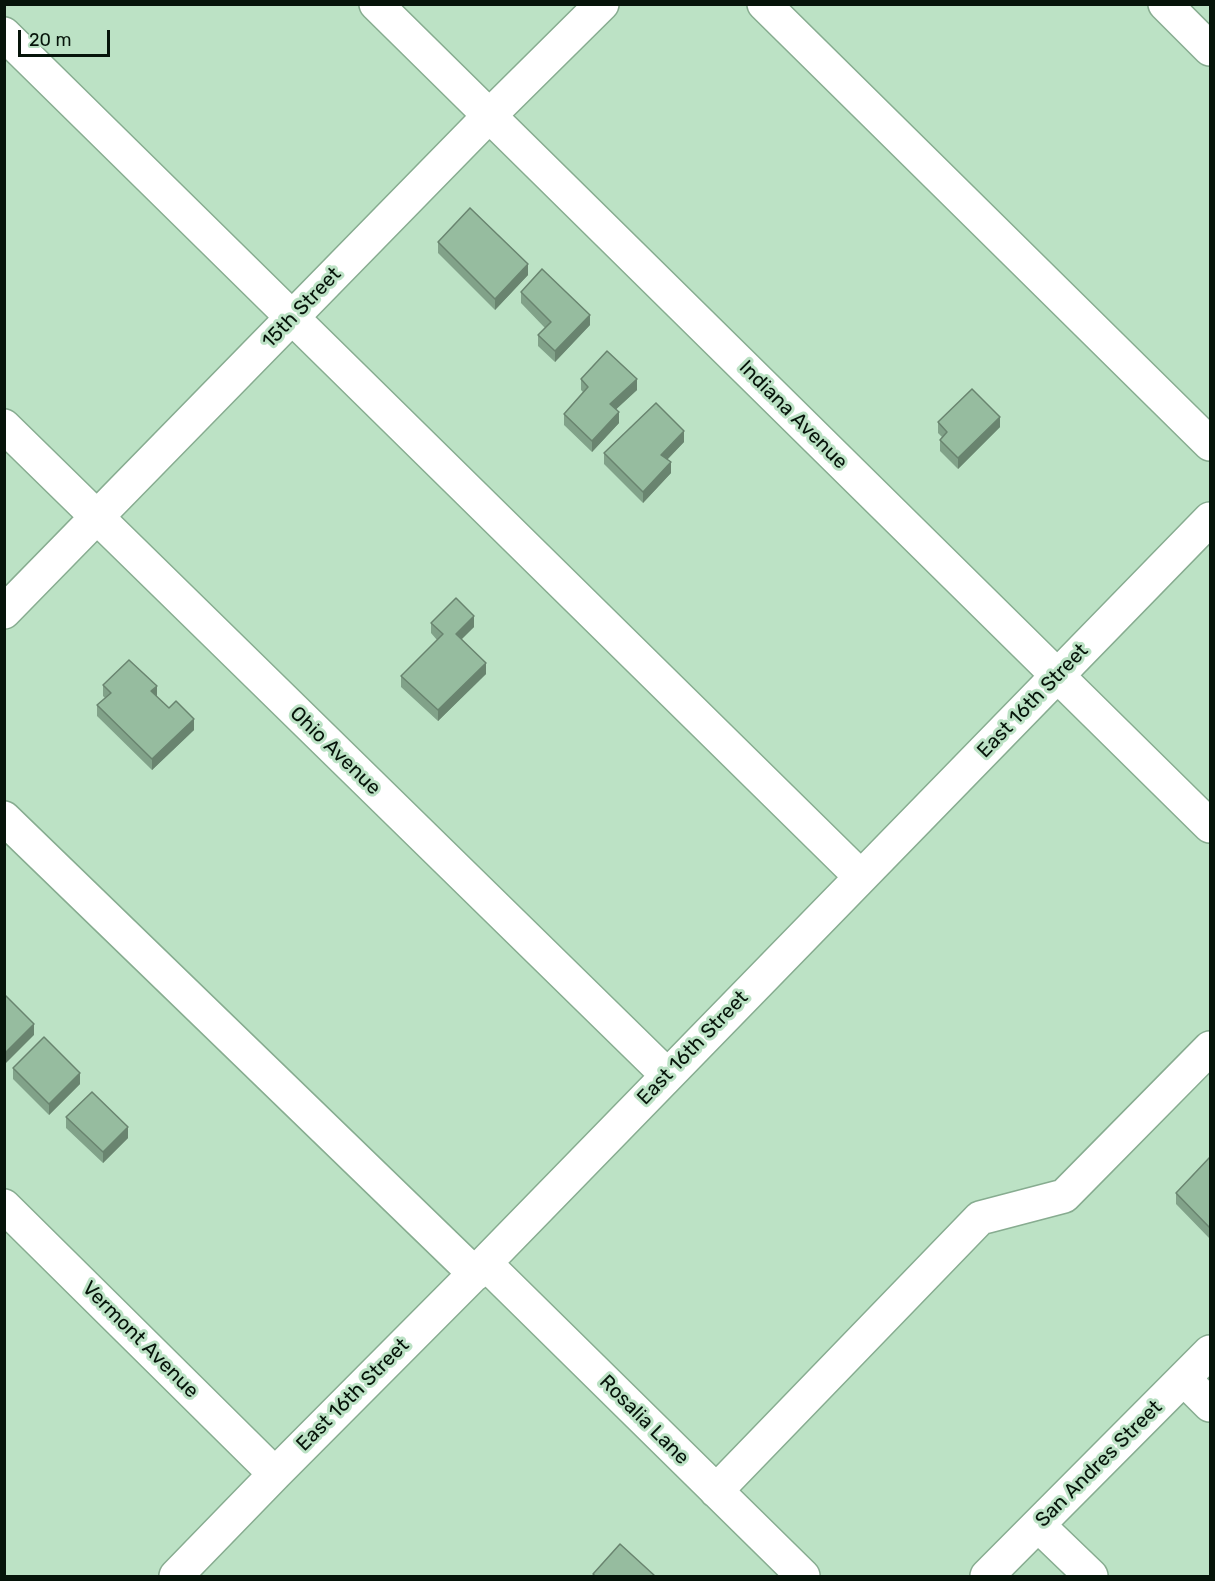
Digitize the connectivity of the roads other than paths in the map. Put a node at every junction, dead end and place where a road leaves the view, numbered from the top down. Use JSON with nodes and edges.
{"nodes":[{"id":1,"x":376,"y":4,"type":"edge"},
{"id":2,"x":602,"y":4,"type":"edge"},
{"id":3,"x":764,"y":4,"type":"edge"},
{"id":4,"x":1165,"y":4,"type":"edge"},
{"id":5,"x":4,"y":34,"type":"edge"},
{"id":6,"x":1210,"y":49,"type":"edge"},
{"id":7,"x":489,"y":116,"type":"junction"},
{"id":8,"x":294,"y":317,"type":"junction"},
{"id":9,"x":4,"y":426,"type":"edge"},
{"id":10,"x":1210,"y":444,"type":"edge"},
{"id":11,"x":97,"y":518,"type":"junction"},
{"id":12,"x":1210,"y":519,"type":"edge"},
{"id":13,"x":4,"y":612,"type":"edge"},
{"id":14,"x":1058,"y":675,"type":"junction"},
{"id":15,"x":1204,"y":807,"type":"edge"},
{"id":16,"x":4,"y":818,"type":"edge"},
{"id":17,"x":861,"y":877,"type":"junction"},
{"id":18,"x":1210,"y":1048,"type":"edge"},
{"id":19,"x":667,"y":1076,"type":"junction"},
{"id":20,"x":4,"y":1206,"type":"edge"},
{"id":21,"x":480,"y":1269,"type":"junction"},
{"id":22,"x":1210,"y":1352,"type":"edge"},
{"id":23,"x":1184,"y":1379,"type":"junction"},
{"id":24,"x":1210,"y":1405,"type":"edge"},
{"id":25,"x":275,"y":1474,"type":"junction"},
{"id":26,"x":716,"y":1491,"type":"junction"},
{"id":27,"x":1038,"y":1525,"type":"junction"},
{"id":28,"x":176,"y":1576,"type":"edge"},
{"id":29,"x":803,"y":1576,"type":"edge"},
{"id":30,"x":987,"y":1576,"type":"edge"},
{"id":31,"x":1091,"y":1576,"type":"edge"}],
"edges":[{"from":1,"to":7,"type":"street","name":"Indiana Avenue"},
{"from":2,"to":7,"type":"street","name":"15th Street"},
{"from":3,"to":10,"type":"street"},
{"from":4,"to":6,"type":"street"},
{"from":5,"to":8,"type":"street"},
{"from":7,"to":8,"type":"street","name":"15th Street"},
{"from":7,"to":14,"type":"street","name":"Indiana Avenue"},
{"from":8,"to":11,"type":"street","name":"15th Street"},
{"from":8,"to":17,"type":"street"},
{"from":9,"to":11,"type":"street","name":"Ohio Avenue"},
{"from":11,"to":13,"type":"street","name":"15th Street"},
{"from":11,"to":19,"type":"street","name":"Ohio Avenue"},
{"from":12,"to":14,"type":"street","name":"East 16th Street"},
{"from":14,"to":15,"type":"street","name":"Indiana Avenue"},
{"from":14,"to":17,"type":"street","name":"East 16th Street"},
{"from":16,"to":21,"type":"street","name":"Rosalia Lane"},
{"from":17,"to":19,"type":"street","name":"East 16th Street"},
{"from":18,"to":26,"type":"street"},
{"from":19,"to":21,"type":"street","name":"East 16th Street"},
{"from":20,"to":25,"type":"street","name":"Vermont Avenue"},
{"from":21,"to":25,"type":"street","name":"East 16th Street"},
{"from":21,"to":26,"type":"street","name":"Rosalia Lane"},
{"from":22,"to":23,"type":"street","name":"San Andres Street"},
{"from":23,"to":24,"type":"street"},
{"from":23,"to":27,"type":"street","name":"San Andres Street"},
{"from":25,"to":28,"type":"street","name":"East 16th Street"},
{"from":26,"to":29,"type":"street","name":"Rosalia Lane"},
{"from":27,"to":30,"type":"street","name":"San Andres Street"},
{"from":27,"to":31,"type":"street"}]}
